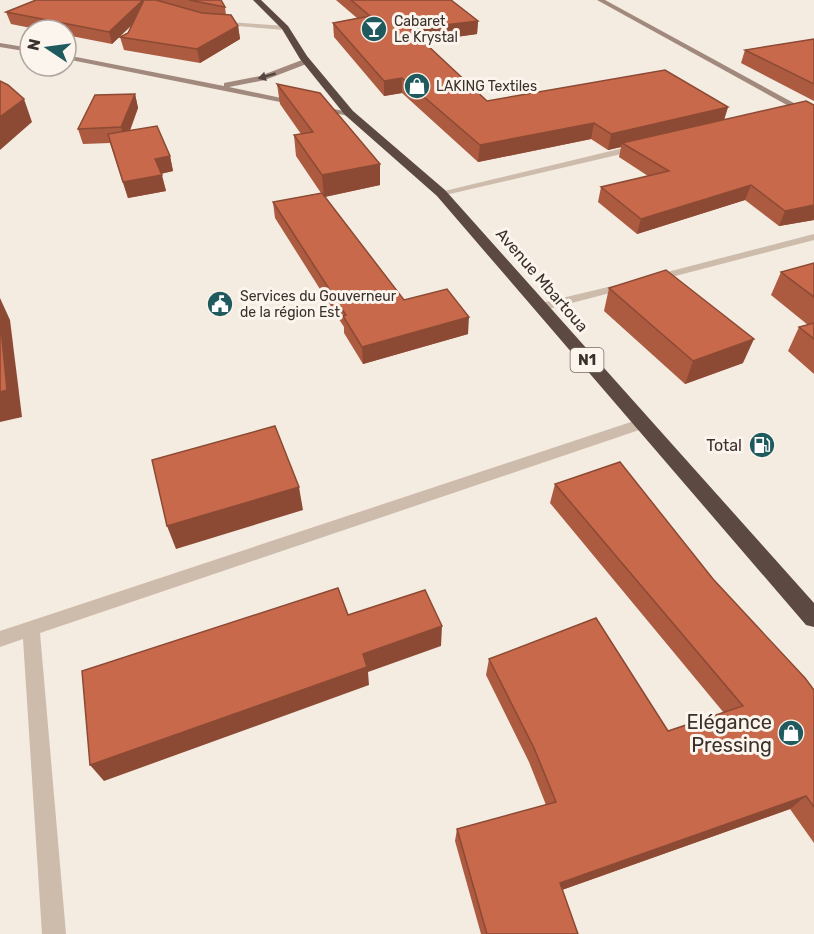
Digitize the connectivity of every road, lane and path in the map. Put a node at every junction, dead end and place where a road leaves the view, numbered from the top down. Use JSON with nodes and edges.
{"nodes":[{"id":1,"x":257,"y":0,"type":"edge"},
{"id":2,"x":600,"y":0,"type":"edge"},
{"id":3,"x":205,"y":21,"type":"edge"},
{"id":4,"x":285,"y":28,"type":"junction"},
{"id":5,"x":0,"y":45,"type":"edge"},
{"id":6,"x":18,"y":48,"type":"edge"},
{"id":7,"x":303,"y":57,"type":"junction"},
{"id":8,"x":78,"y":59,"type":"edge"},
{"id":9,"x":221,"y":86,"type":"junction"},
{"id":10,"x":801,"y":110,"type":"junction"},
{"id":11,"x":349,"y":113,"type":"junction"},
{"id":12,"x":789,"y":113,"type":"edge"},
{"id":13,"x":814,"y":117,"type":"edge"},
{"id":14,"x":650,"y":145,"type":"edge"},
{"id":15,"x":441,"y":193,"type":"junction"},
{"id":16,"x":814,"y":237,"type":"edge"},
{"id":17,"x":542,"y":307,"type":"junction"},
{"id":18,"x":643,"y":423,"type":"junction"},
{"id":19,"x":814,"y":618,"type":"edge"},
{"id":20,"x":31,"y":629,"type":"junction"},
{"id":21,"x":0,"y":639,"type":"edge"},
{"id":22,"x":54,"y":934,"type":"edge"}],
"edges":[{"from":1,"to":4,"type":"highway","number":"N1"},
{"from":2,"to":10,"type":"main road"},
{"from":3,"to":4,"type":"street"},
{"from":4,"to":7,"type":"highway","number":"N1"},
{"from":5,"to":6,"type":"main road"},
{"from":7,"to":9,"type":"main road","one_way":true},
{"from":7,"to":11,"type":"highway","number":"N1"},
{"from":8,"to":9,"type":"main road"},
{"from":9,"to":11,"type":"main road"},
{"from":10,"to":12,"type":"street"},
{"from":10,"to":13,"type":"main road"},
{"from":11,"to":15,"type":"highway","name":"Avenue Mbartoua","number":"N1"},
{"from":14,"to":15,"type":"street"},
{"from":15,"to":17,"type":"highway","name":"Avenue Mbartoua","number":"N1"},
{"from":16,"to":17,"type":"street"},
{"from":17,"to":18,"type":"highway","name":"Avenue Mbartoua","number":"N1"},
{"from":18,"to":19,"type":"highway","name":"Avenue Mbartoua","number":"N1"},
{"from":18,"to":20,"type":"street"},
{"from":20,"to":21,"type":"street"},
{"from":20,"to":22,"type":"street"}]}
